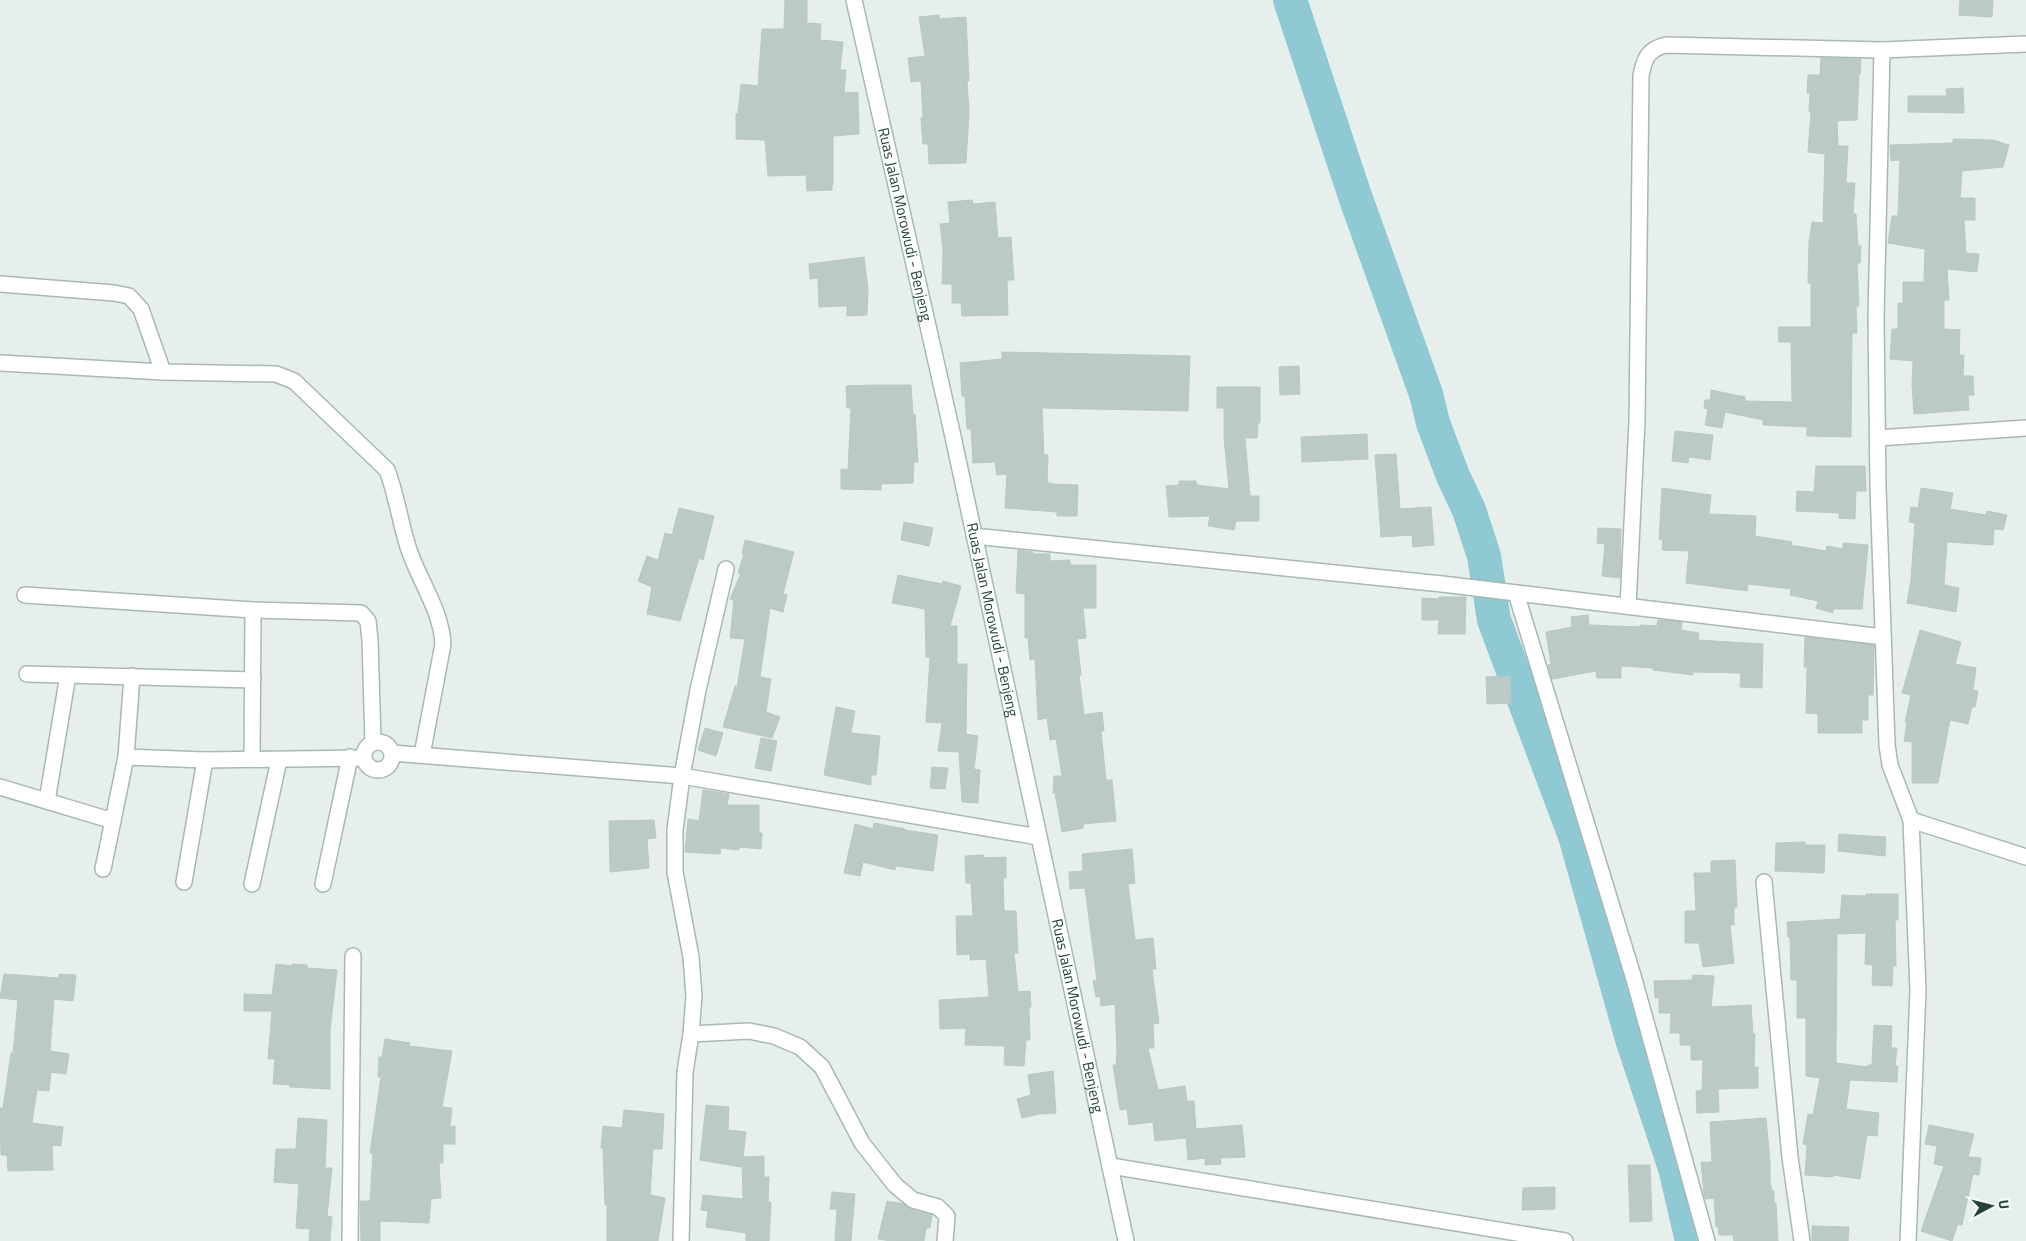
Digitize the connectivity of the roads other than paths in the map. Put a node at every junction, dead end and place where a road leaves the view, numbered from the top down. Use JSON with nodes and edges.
{"nodes":[{"id":1,"x":854,"y":0,"type":"edge"},
{"id":2,"x":2026,"y":44,"type":"edge"},
{"id":3,"x":1882,"y":50,"type":"junction"},
{"id":4,"x":0,"y":284,"type":"edge"},
{"id":5,"x":0,"y":363,"type":"edge"},
{"id":6,"x":163,"y":372,"type":"junction"},
{"id":7,"x":2026,"y":428,"type":"edge"},
{"id":8,"x":1878,"y":438,"type":"junction"},
{"id":9,"x":974,"y":536,"type":"junction"},
{"id":10,"x":726,"y":569,"type":"dead end"},
{"id":11,"x":1516,"y":593,"type":"junction"},
{"id":12,"x":25,"y":595,"type":"dead end"},
{"id":13,"x":1628,"y":606,"type":"junction"},
{"id":14,"x":254,"y":610,"type":"junction"},
{"id":15,"x":1883,"y":637,"type":"junction"},
{"id":16,"x":27,"y":674,"type":"dead end"},
{"id":17,"x":68,"y":675,"type":"junction"},
{"id":18,"x":132,"y":676,"type":"junction"},
{"id":19,"x":253,"y":680,"type":"junction"},
{"id":20,"x":373,"y":742,"type":"junction"},
{"id":21,"x":392,"y":753,"type":"junction"},
{"id":22,"x":422,"y":755,"type":"junction"},
{"id":23,"x":126,"y":757,"type":"junction"},
{"id":24,"x":357,"y":758,"type":"junction"},
{"id":25,"x":252,"y":759,"type":"junction"},
{"id":26,"x":205,"y":760,"type":"junction"},
{"id":27,"x":279,"y":760,"type":"junction"},
{"id":28,"x":682,"y":776,"type":"junction"},
{"id":29,"x":0,"y":787,"type":"edge"},
{"id":30,"x":47,"y":801,"type":"junction"},
{"id":31,"x":1911,"y":820,"type":"junction"},
{"id":32,"x":113,"y":821,"type":"junction"},
{"id":33,"x":1038,"y":837,"type":"junction"},
{"id":34,"x":2026,"y":857,"type":"edge"},
{"id":35,"x":103,"y":870,"type":"dead end"},
{"id":36,"x":184,"y":882,"type":"dead end"},
{"id":37,"x":1764,"y":882,"type":"dead end"},
{"id":38,"x":252,"y":884,"type":"dead end"},
{"id":39,"x":323,"y":884,"type":"dead end"},
{"id":40,"x":352,"y":956,"type":"dead end"},
{"id":41,"x":691,"y":1034,"type":"junction"},
{"id":42,"x":1111,"y":1166,"type":"junction"},
{"id":43,"x":350,"y":1241,"type":"edge"},
{"id":44,"x":681,"y":1241,"type":"edge"},
{"id":45,"x":945,"y":1241,"type":"edge"},
{"id":46,"x":1126,"y":1241,"type":"edge"},
{"id":47,"x":1565,"y":1241,"type":"edge"},
{"id":48,"x":1707,"y":1241,"type":"edge"},
{"id":49,"x":1802,"y":1241,"type":"edge"},
{"id":50,"x":1908,"y":1241,"type":"edge"}],
"edges":[{"from":1,"to":9,"type":"street","name":"Ruas Jalan Morowudi - Benjeng"},
{"from":2,"to":3,"type":"street"},
{"from":3,"to":8,"type":"street"},
{"from":3,"to":13,"type":"street"},
{"from":4,"to":6,"type":"street"},
{"from":5,"to":6,"type":"street"},
{"from":6,"to":22,"type":"street"},
{"from":7,"to":8,"type":"street"},
{"from":8,"to":15,"type":"street"},
{"from":9,"to":11,"type":"street"},
{"from":9,"to":33,"type":"street","name":"Ruas Jalan Morowudi - Benjeng"},
{"from":10,"to":28,"type":"street"},
{"from":11,"to":13,"type":"street"},
{"from":11,"to":48,"type":"street"},
{"from":12,"to":14,"type":"street"},
{"from":13,"to":15,"type":"street"},
{"from":14,"to":19,"type":"street"},
{"from":14,"to":20,"type":"street"},
{"from":15,"to":31,"type":"street"},
{"from":16,"to":17,"type":"street"},
{"from":17,"to":18,"type":"street"},
{"from":17,"to":30,"type":"street"},
{"from":18,"to":19,"type":"street"},
{"from":18,"to":23,"type":"street"},
{"from":19,"to":25,"type":"street"},
{"from":20,"to":21,"type":"street"},
{"from":20,"to":24,"type":"street"},
{"from":21,"to":22,"type":"street"},
{"from":21,"to":24,"type":"street"},
{"from":22,"to":28,"type":"street"},
{"from":23,"to":26,"type":"street"},
{"from":23,"to":32,"type":"street"},
{"from":24,"to":27,"type":"street"},
{"from":24,"to":39,"type":"street"},
{"from":25,"to":26,"type":"street"},
{"from":25,"to":27,"type":"street"},
{"from":26,"to":36,"type":"street"},
{"from":27,"to":38,"type":"street"},
{"from":28,"to":33,"type":"street"},
{"from":28,"to":41,"type":"street"},
{"from":29,"to":30,"type":"street"},
{"from":30,"to":32,"type":"street"},
{"from":31,"to":34,"type":"street"},
{"from":31,"to":50,"type":"street"},
{"from":32,"to":35,"type":"street"},
{"from":33,"to":42,"type":"street","name":"Ruas Jalan Morowudi - Benjeng"},
{"from":37,"to":49,"type":"street"},
{"from":40,"to":43,"type":"street"},
{"from":41,"to":44,"type":"street"},
{"from":41,"to":45,"type":"street"},
{"from":42,"to":46,"type":"street","name":"Ruas Jalan Morowudi - Benjeng"},
{"from":42,"to":47,"type":"street"}]}
